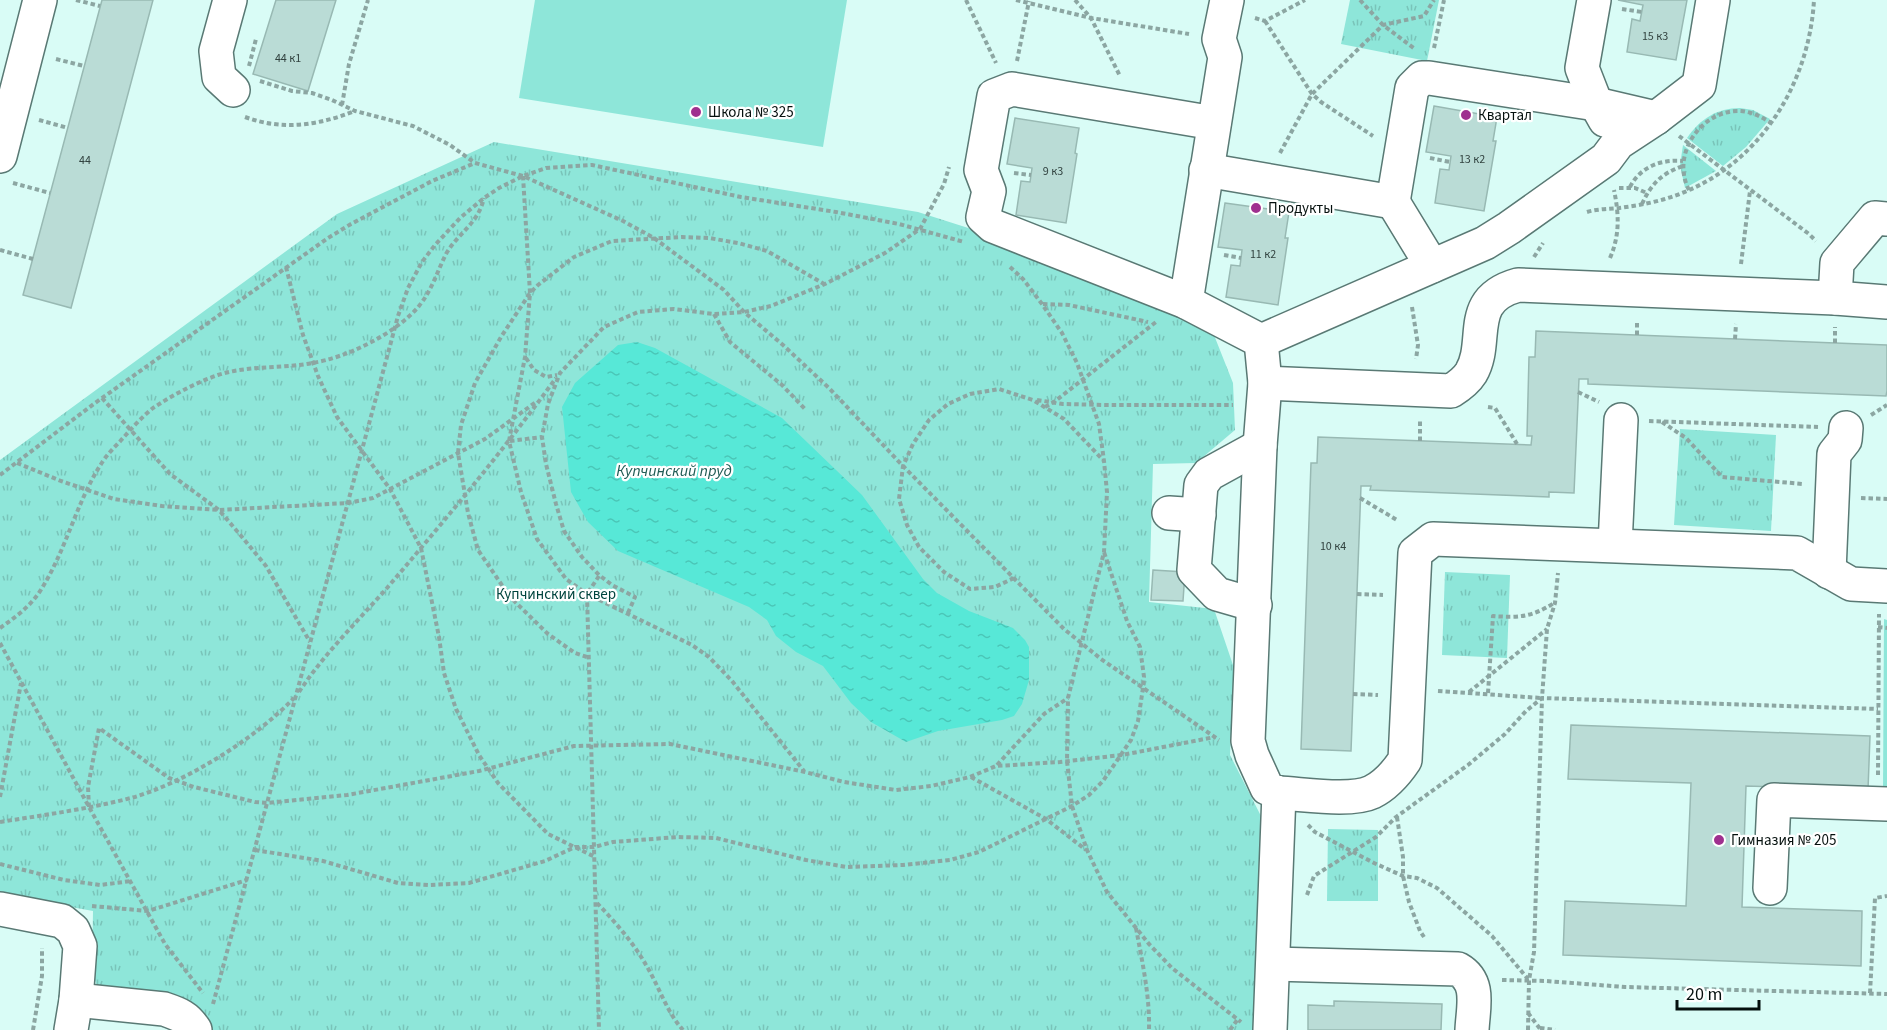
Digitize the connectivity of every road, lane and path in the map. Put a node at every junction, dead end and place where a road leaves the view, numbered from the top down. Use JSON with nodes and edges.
{"nodes":[{"id":1,"x":40,"y":0,"type":"edge"},
{"id":2,"x":76,"y":0,"type":"edge"},
{"id":3,"x":230,"y":0,"type":"edge"},
{"id":4,"x":368,"y":0,"type":"edge"},
{"id":5,"x":966,"y":0,"type":"edge"},
{"id":6,"x":1016,"y":0,"type":"edge"},
{"id":7,"x":1075,"y":0,"type":"edge"},
{"id":8,"x":1305,"y":0,"type":"edge"},
{"id":9,"x":1360,"y":0,"type":"edge"},
{"id":10,"x":1434,"y":0,"type":"edge"},
{"id":11,"x":1444,"y":0,"type":"edge"},
{"id":12,"x":1594,"y":0,"type":"edge"},
{"id":13,"x":1713,"y":0,"type":"edge"},
{"id":14,"x":1814,"y":0,"type":"edge"},
{"id":15,"x":1028,"y":1,"type":"edge"},
{"id":16,"x":100,"y":6,"type":"dead end"},
{"id":17,"x":1224,"y":16,"type":"edge"},
{"id":18,"x":1091,"y":18,"type":"junction"},
{"id":19,"x":1265,"y":21,"type":"junction"},
{"id":20,"x":1383,"y":25,"type":"junction"},
{"id":21,"x":256,"y":39,"type":"dead end"},
{"id":22,"x":1430,"y":71,"type":"junction"},
{"id":23,"x":244,"y":80,"type":"junction"},
{"id":24,"x":1012,"y":89,"type":"junction"},
{"id":25,"x":1312,"y":94,"type":"junction"},
{"id":26,"x":1596,"y":104,"type":"junction"},
{"id":27,"x":342,"y":105,"type":"junction"},
{"id":28,"x":1137,"y":110,"type":"junction"},
{"id":29,"x":355,"y":111,"type":"junction"},
{"id":30,"x":1656,"y":118,"type":"junction"},
{"id":31,"x":1214,"y":123,"type":"junction"},
{"id":32,"x":1771,"y":123,"type":"junction"},
{"id":33,"x":1689,"y":144,"type":"junction"},
{"id":34,"x":1610,"y":152,"type":"junction"},
{"id":35,"x":1400,"y":153,"type":"junction"},
{"id":36,"x":1683,"y":163,"type":"junction"},
{"id":37,"x":475,"y":164,"type":"junction"},
{"id":38,"x":5,"y":169,"type":"edge"},
{"id":39,"x":1206,"y":170,"type":"junction"},
{"id":40,"x":1723,"y":170,"type":"junction"},
{"id":41,"x":523,"y":176,"type":"junction"},
{"id":42,"x":1266,"y":180,"type":"junction"},
{"id":43,"x":1630,"y":188,"type":"dead end"},
{"id":44,"x":1689,"y":190,"type":"junction"},
{"id":45,"x":1750,"y":190,"type":"junction"},
{"id":46,"x":50,"y":193,"type":"dead end"},
{"id":47,"x":484,"y":198,"type":"junction"},
{"id":48,"x":1393,"y":202,"type":"junction"},
{"id":49,"x":1641,"y":205,"type":"junction"},
{"id":50,"x":1618,"y":208,"type":"junction"},
{"id":51,"x":1582,"y":213,"type":"dead end"},
{"id":52,"x":1887,"y":219,"type":"edge"},
{"id":53,"x":920,"y":229,"type":"junction"},
{"id":54,"x":1547,"y":236,"type":"dead end"},
{"id":55,"x":654,"y":238,"type":"junction"},
{"id":56,"x":969,"y":243,"type":"dead end"},
{"id":57,"x":0,"y":250,"type":"edge"},
{"id":58,"x":33,"y":259,"type":"dead end"},
{"id":59,"x":1837,"y":263,"type":"junction"},
{"id":60,"x":1009,"y":266,"type":"dead end"},
{"id":61,"x":286,"y":267,"type":"junction"},
{"id":62,"x":1419,"y":272,"type":"junction"},
{"id":63,"x":825,"y":284,"type":"junction"},
{"id":64,"x":1527,"y":285,"type":"junction"},
{"id":65,"x":1598,"y":288,"type":"junction"},
{"id":66,"x":530,"y":293,"type":"junction"},
{"id":67,"x":1741,"y":294,"type":"junction"},
{"id":68,"x":1835,"y":298,"type":"junction"},
{"id":69,"x":1186,"y":302,"type":"junction"},
{"id":70,"x":1887,"y":302,"type":"edge"},
{"id":71,"x":1042,"y":304,"type":"junction"},
{"id":72,"x":744,"y":312,"type":"junction"},
{"id":73,"x":714,"y":314,"type":"junction"},
{"id":74,"x":1155,"y":323,"type":"junction"},
{"id":75,"x":395,"y":326,"type":"junction"},
{"id":76,"x":1261,"y":340,"type":"junction"},
{"id":77,"x":525,"y":357,"type":"junction"},
{"id":78,"x":313,"y":363,"type":"junction"},
{"id":79,"x":560,"y":373,"type":"junction"},
{"id":80,"x":1083,"y":379,"type":"junction"},
{"id":81,"x":1415,"y":390,"type":"junction"},
{"id":82,"x":1578,"y":392,"type":"dead end"},
{"id":83,"x":1264,"y":393,"type":"junction"},
{"id":84,"x":102,"y":398,"type":"junction"},
{"id":85,"x":541,"y":399,"type":"junction"},
{"id":86,"x":1033,"y":400,"type":"junction"},
{"id":87,"x":1054,"y":402,"type":"junction"},
{"id":88,"x":1093,"y":405,"type":"junction"},
{"id":89,"x":1488,"y":406,"type":"dead end"},
{"id":90,"x":1045,"y":407,"type":"junction"},
{"id":91,"x":806,"y":410,"type":"dead end"},
{"id":92,"x":1614,"y":414,"type":"junction"},
{"id":93,"x":513,"y":418,"type":"junction"},
{"id":94,"x":1661,"y":421,"type":"junction"},
{"id":95,"x":1846,"y":428,"type":"joint"},
{"id":96,"x":130,"y":430,"type":"junction"},
{"id":97,"x":542,"y":437,"type":"junction"},
{"id":98,"x":509,"y":441,"type":"junction"},
{"id":99,"x":1517,"y":444,"type":"dead end"},
{"id":100,"x":1260,"y":446,"type":"junction"},
{"id":101,"x":362,"y":452,"type":"junction"},
{"id":102,"x":458,"y":453,"type":"junction"},
{"id":103,"x":1104,"y":461,"type":"junction"},
{"id":104,"x":17,"y":462,"type":"junction"},
{"id":105,"x":903,"y":466,"type":"junction"},
{"id":106,"x":0,"y":475,"type":"edge"},
{"id":107,"x":1813,"y":485,"type":"dead end"},
{"id":108,"x":390,"y":489,"type":"junction"},
{"id":109,"x":87,"y":490,"type":"junction"},
{"id":110,"x":464,"y":497,"type":"junction"},
{"id":111,"x":1360,"y":498,"type":"dead end"},
{"id":112,"x":1858,"y":498,"type":"dead end"},
{"id":113,"x":1887,"y":499,"type":"edge"},
{"id":114,"x":348,"y":503,"type":"junction"},
{"id":115,"x":219,"y":510,"type":"junction"},
{"id":116,"x":1397,"y":520,"type":"dead end"},
{"id":117,"x":1562,"y":543,"type":"junction"},
{"id":118,"x":1615,"y":545,"type":"junction"},
{"id":119,"x":421,"y":548,"type":"junction"},
{"id":120,"x":1104,"y":552,"type":"junction"},
{"id":121,"x":1829,"y":573,"type":"junction"},
{"id":122,"x":599,"y":576,"type":"junction"},
{"id":123,"x":1014,"y":578,"type":"junction"},
{"id":124,"x":1887,"y":586,"type":"edge"},
{"id":125,"x":587,"y":594,"type":"junction"},
{"id":126,"x":1357,"y":594,"type":"dead end"},
{"id":127,"x":1393,"y":596,"type":"dead end"},
{"id":128,"x":1555,"y":603,"type":"junction"},
{"id":129,"x":1255,"y":605,"type":"junction"},
{"id":130,"x":628,"y":613,"type":"junction"},
{"id":131,"x":1878,"y":619,"type":"dead end"},
{"id":132,"x":1878,"y":627,"type":"junction"},
{"id":133,"x":0,"y":628,"type":"edge"},
{"id":134,"x":1887,"y":628,"type":"edge"},
{"id":135,"x":1547,"y":629,"type":"junction"},
{"id":136,"x":0,"y":643,"type":"edge"},
{"id":137,"x":310,"y":643,"type":"junction"},
{"id":138,"x":1082,"y":643,"type":"junction"},
{"id":139,"x":587,"y":657,"type":"junction"},
{"id":140,"x":1489,"y":676,"type":"junction"},
{"id":141,"x":21,"y":682,"type":"junction"},
{"id":142,"x":1143,"y":688,"type":"junction"},
{"id":143,"x":1409,"y":689,"type":"junction"},
{"id":144,"x":1469,"y":692,"type":"junction"},
{"id":145,"x":1488,"y":693,"type":"junction"},
{"id":146,"x":296,"y":696,"type":"junction"},
{"id":147,"x":1068,"y":698,"type":"junction"},
{"id":148,"x":1542,"y":698,"type":"junction"},
{"id":149,"x":1878,"y":709,"type":"junction"},
{"id":150,"x":1215,"y":737,"type":"junction"},
{"id":151,"x":592,"y":747,"type":"junction"},
{"id":152,"x":1122,"y":755,"type":"junction"},
{"id":153,"x":1252,"y":755,"type":"junction"},
{"id":154,"x":1067,"y":761,"type":"junction"},
{"id":155,"x":996,"y":766,"type":"junction"},
{"id":156,"x":489,"y":769,"type":"junction"},
{"id":157,"x":805,"y":772,"type":"junction"},
{"id":158,"x":970,"y":777,"type":"junction"},
{"id":159,"x":176,"y":780,"type":"junction"},
{"id":160,"x":1384,"y":783,"type":"junction"},
{"id":161,"x":1279,"y":793,"type":"junction"},
{"id":162,"x":0,"y":797,"type":"edge"},
{"id":163,"x":267,"y":803,"type":"junction"},
{"id":164,"x":1883,"y":804,"type":"edge"},
{"id":165,"x":1072,"y":806,"type":"junction"},
{"id":166,"x":89,"y":807,"type":"junction"},
{"id":167,"x":1396,"y":817,"type":"junction"},
{"id":168,"x":1046,"y":819,"type":"junction"},
{"id":169,"x":0,"y":822,"type":"edge"},
{"id":170,"x":575,"y":847,"type":"junction"},
{"id":171,"x":594,"y":847,"type":"junction"},
{"id":172,"x":255,"y":850,"type":"junction"},
{"id":173,"x":1087,"y":850,"type":"junction"},
{"id":174,"x":1353,"y":852,"type":"junction"},
{"id":175,"x":595,"y":857,"type":"junction"},
{"id":176,"x":0,"y":864,"type":"edge"},
{"id":177,"x":1403,"y":876,"type":"junction"},
{"id":178,"x":247,"y":880,"type":"junction"},
{"id":179,"x":131,"y":881,"type":"junction"},
{"id":180,"x":1770,"y":888,"type":"dead end"},
{"id":181,"x":1887,"y":896,"type":"edge"},
{"id":182,"x":1305,"y":901,"type":"dead end"},
{"id":183,"x":596,"y":902,"type":"junction"},
{"id":184,"x":83,"y":905,"type":"dead end"},
{"id":185,"x":0,"y":909,"type":"edge"},
{"id":186,"x":148,"y":911,"type":"junction"},
{"id":187,"x":1136,"y":927,"type":"junction"},
{"id":188,"x":42,"y":945,"type":"dead end"},
{"id":189,"x":1273,"y":964,"type":"junction"},
{"id":190,"x":1458,"y":974,"type":"junction"},
{"id":191,"x":1529,"y":980,"type":"junction"},
{"id":192,"x":1870,"y":994,"type":"junction"},
{"id":193,"x":1887,"y":994,"type":"edge"},
{"id":194,"x":1528,"y":1012,"type":"junction"},
{"id":195,"x":74,"y":1015,"type":"edge"},
{"id":196,"x":206,"y":1016,"type":"edge"},
{"id":197,"x":1257,"y":1028,"type":"edge"},
{"id":198,"x":1540,"y":1029,"type":"edge"},
{"id":199,"x":33,"y":1030,"type":"edge"},
{"id":200,"x":599,"y":1030,"type":"edge"},
{"id":201,"x":683,"y":1030,"type":"edge"},
{"id":202,"x":1149,"y":1030,"type":"edge"},
{"id":203,"x":1472,"y":1030,"type":"edge"},
{"id":204,"x":1528,"y":1030,"type":"edge"},
{"id":205,"x":1555,"y":1030,"type":"edge"}],
"edges":[{"from":1,"to":38,"type":"lane"},
{"from":2,"to":16,"type":"path"},
{"from":3,"to":23,"type":"lane"},
{"from":4,"to":27,"type":"path"},
{"from":5,"to":24,"type":"path"},
{"from":6,"to":15,"type":"path"},
{"from":7,"to":18,"type":"path"},
{"from":8,"to":19,"type":"path"},
{"from":9,"to":20,"type":"path"},
{"from":10,"to":20,"type":"path"},
{"from":11,"to":22,"type":"path"},
{"from":12,"to":26,"type":"lane"},
{"from":13,"to":30,"type":"lane"},
{"from":14,"to":32,"type":"path"},
{"from":15,"to":18,"type":"path"},
{"from":15,"to":24,"type":"path"},
{"from":17,"to":18,"type":"path"},
{"from":17,"to":19,"type":"path"},
{"from":17,"to":31,"type":"lane"},
{"from":18,"to":28,"type":"path"},
{"from":19,"to":25,"type":"path"},
{"from":20,"to":22,"type":"path"},
{"from":20,"to":25,"type":"path"},
{"from":21,"to":23,"type":"path"},
{"from":22,"to":26,"type":"lane"},
{"from":22,"to":35,"type":"lane"},
{"from":23,"to":27,"type":"path"},
{"from":23,"to":29,"type":"path"},
{"from":24,"to":28,"type":"lane"},
{"from":24,"to":69,"type":"lane"},
{"from":25,"to":35,"type":"path"},
{"from":25,"to":42,"type":"path"},
{"from":26,"to":30,"type":"lane"},
{"from":26,"to":34,"type":"lane"},
{"from":27,"to":29,"type":"path"},
{"from":28,"to":31,"type":"lane"},
{"from":29,"to":37,"type":"path"},
{"from":30,"to":33,"type":"path"},
{"from":30,"to":34,"type":"lane"},
{"from":31,"to":39,"type":"lane"},
{"from":32,"to":33,"type":"path"},
{"from":32,"to":40,"type":"path"},
{"from":33,"to":36,"type":"path"},
{"from":33,"to":40,"type":"path"},
{"from":34,"to":50,"type":"path"},
{"from":34,"to":62,"type":"lane"},
{"from":35,"to":48,"type":"lane"},
{"from":36,"to":43,"type":"path"},
{"from":36,"to":44,"type":"path"},
{"from":36,"to":49,"type":"path"},
{"from":37,"to":41,"type":"path"},
{"from":37,"to":61,"type":"path"},
{"from":38,"to":46,"type":"path"},
{"from":39,"to":42,"type":"lane"},
{"from":39,"to":69,"type":"lane"},
{"from":40,"to":44,"type":"path"},
{"from":40,"to":45,"type":"path"},
{"from":41,"to":47,"type":"path"},
{"from":41,"to":53,"type":"path"},
{"from":41,"to":55,"type":"path"},
{"from":41,"to":66,"type":"path"},
{"from":42,"to":48,"type":"lane"},
{"from":44,"to":49,"type":"path"},
{"from":45,"to":59,"type":"path"},
{"from":45,"to":67,"type":"path"},
{"from":47,"to":75,"type":"path"},
{"from":47,"to":75,"type":"path"},
{"from":48,"to":62,"type":"lane"},
{"from":49,"to":50,"type":"path"},
{"from":50,"to":51,"type":"path"},
{"from":50,"to":65,"type":"path"},
{"from":52,"to":59,"type":"lane"},
{"from":53,"to":56,"type":"path"},
{"from":53,"to":63,"type":"path"},
{"from":54,"to":64,"type":"path"},
{"from":55,"to":63,"type":"path"},
{"from":55,"to":66,"type":"path"},
{"from":55,"to":72,"type":"path"},
{"from":57,"to":58,"type":"path"},
{"from":59,"to":68,"type":"lane"},
{"from":60,"to":71,"type":"path"},
{"from":61,"to":78,"type":"path"},
{"from":61,"to":84,"type":"path"},
{"from":62,"to":76,"type":"lane"},
{"from":62,"to":81,"type":"path"},
{"from":63,"to":72,"type":"path"},
{"from":64,"to":65,"type":"lane"},
{"from":64,"to":81,"type":"lane"},
{"from":65,"to":67,"type":"lane"},
{"from":66,"to":77,"type":"path"},
{"from":66,"to":102,"type":"path"},
{"from":67,"to":68,"type":"lane"},
{"from":68,"to":70,"type":"lane"},
{"from":69,"to":74,"type":"path"},
{"from":69,"to":76,"type":"lane"},
{"from":71,"to":74,"type":"path"},
{"from":71,"to":80,"type":"path"},
{"from":72,"to":73,"type":"path"},
{"from":72,"to":105,"type":"path"},
{"from":73,"to":79,"type":"path"},
{"from":73,"to":91,"type":"path"},
{"from":74,"to":80,"type":"path"},
{"from":75,"to":78,"type":"path"},
{"from":75,"to":101,"type":"path"},
{"from":76,"to":83,"type":"lane"},
{"from":77,"to":79,"type":"path"},
{"from":77,"to":93,"type":"path"},
{"from":78,"to":96,"type":"path"},
{"from":78,"to":101,"type":"path"},
{"from":79,"to":85,"type":"path"},
{"from":79,"to":97,"type":"path"},
{"from":80,"to":87,"type":"path"},
{"from":80,"to":88,"type":"path"},
{"from":81,"to":83,"type":"lane"},
{"from":82,"to":92,"type":"path"},
{"from":83,"to":88,"type":"path"},
{"from":83,"to":100,"type":"lane"},
{"from":84,"to":96,"type":"path"},
{"from":84,"to":104,"type":"path"},
{"from":85,"to":93,"type":"path"},
{"from":85,"to":98,"type":"path"},
{"from":86,"to":87,"type":"path"},
{"from":86,"to":90,"type":"path"},
{"from":86,"to":105,"type":"path"},
{"from":87,"to":88,"type":"path"},
{"from":87,"to":90,"type":"path"},
{"from":88,"to":103,"type":"path"},
{"from":89,"to":99,"type":"path"},
{"from":90,"to":103,"type":"path"},
{"from":92,"to":94,"type":"path"},
{"from":92,"to":118,"type":"lane"},
{"from":93,"to":98,"type":"path"},
{"from":93,"to":102,"type":"path"},
{"from":94,"to":95,"type":"path"},
{"from":94,"to":107,"type":"path"},
{"from":95,"to":121,"type":"lane"},
{"from":96,"to":109,"type":"path"},
{"from":96,"to":115,"type":"path"},
{"from":97,"to":98,"type":"path"},
{"from":97,"to":122,"type":"path"},
{"from":98,"to":110,"type":"path"},
{"from":98,"to":125,"type":"path"},
{"from":100,"to":129,"type":"lane"},
{"from":100,"to":129,"type":"lane"},
{"from":101,"to":108,"type":"path"},
{"from":101,"to":114,"type":"path"},
{"from":102,"to":108,"type":"path"},
{"from":102,"to":110,"type":"path"},
{"from":103,"to":120,"type":"path"},
{"from":104,"to":106,"type":"path"},
{"from":104,"to":109,"type":"path"},
{"from":105,"to":123,"type":"path"},
{"from":105,"to":123,"type":"path"},
{"from":108,"to":114,"type":"path"},
{"from":108,"to":119,"type":"path"},
{"from":109,"to":115,"type":"path"},
{"from":109,"to":133,"type":"path"},
{"from":110,"to":119,"type":"path"},
{"from":110,"to":139,"type":"path"},
{"from":111,"to":116,"type":"path"},
{"from":112,"to":113,"type":"path"},
{"from":114,"to":115,"type":"path"},
{"from":114,"to":137,"type":"path"},
{"from":115,"to":137,"type":"path"},
{"from":117,"to":118,"type":"lane"},
{"from":117,"to":128,"type":"path"},
{"from":117,"to":143,"type":"lane"},
{"from":118,"to":121,"type":"lane"},
{"from":119,"to":146,"type":"path"},
{"from":119,"to":156,"type":"path"},
{"from":120,"to":138,"type":"path"},
{"from":120,"to":142,"type":"path"},
{"from":121,"to":124,"type":"lane"},
{"from":122,"to":125,"type":"path"},
{"from":122,"to":130,"type":"path"},
{"from":123,"to":138,"type":"path"},
{"from":125,"to":130,"type":"path"},
{"from":125,"to":139,"type":"path"},
{"from":126,"to":127,"type":"path"},
{"from":128,"to":135,"type":"path"},
{"from":128,"to":140,"type":"path"},
{"from":129,"to":153,"type":"lane"},
{"from":130,"to":157,"type":"path"},
{"from":131,"to":132,"type":"path"},
{"from":132,"to":134,"type":"path"},
{"from":132,"to":149,"type":"path"},
{"from":135,"to":140,"type":"path"},
{"from":135,"to":148,"type":"path"},
{"from":136,"to":141,"type":"path"},
{"from":137,"to":146,"type":"path"},
{"from":138,"to":142,"type":"path"},
{"from":138,"to":147,"type":"path"},
{"from":139,"to":151,"type":"path"},
{"from":140,"to":144,"type":"path"},
{"from":140,"to":145,"type":"path"},
{"from":141,"to":162,"type":"path"},
{"from":141,"to":166,"type":"path"},
{"from":142,"to":150,"type":"path"},
{"from":142,"to":152,"type":"path"},
{"from":143,"to":144,"type":"path"},
{"from":143,"to":160,"type":"lane"},
{"from":144,"to":145,"type":"path"},
{"from":145,"to":148,"type":"path"},
{"from":146,"to":159,"type":"path"},
{"from":146,"to":163,"type":"path"},
{"from":147,"to":154,"type":"path"},
{"from":147,"to":155,"type":"path"},
{"from":148,"to":149,"type":"path"},
{"from":148,"to":167,"type":"path"},
{"from":148,"to":191,"type":"path"},
{"from":149,"to":164,"type":"path"},
{"from":150,"to":152,"type":"path"},
{"from":150,"to":153,"type":"path"},
{"from":151,"to":156,"type":"path"},
{"from":151,"to":157,"type":"path"},
{"from":151,"to":171,"type":"path"},
{"from":152,"to":154,"type":"path"},
{"from":152,"to":165,"type":"path"},
{"from":153,"to":161,"type":"lane"},
{"from":154,"to":155,"type":"path"},
{"from":154,"to":165,"type":"path"},
{"from":155,"to":158,"type":"path"},
{"from":156,"to":163,"type":"path"},
{"from":156,"to":170,"type":"path"},
{"from":157,"to":158,"type":"path"},
{"from":158,"to":168,"type":"path"},
{"from":159,"to":163,"type":"path"},
{"from":159,"to":166,"type":"path"},
{"from":159,"to":166,"type":"path"},
{"from":160,"to":161,"type":"lane"},
{"from":160,"to":167,"type":"path"},
{"from":161,"to":174,"type":"path"},
{"from":161,"to":189,"type":"lane"},
{"from":163,"to":172,"type":"path"},
{"from":164,"to":180,"type":"lane"},
{"from":165,"to":168,"type":"path"},
{"from":165,"to":173,"type":"path"},
{"from":166,"to":169,"type":"path"},
{"from":166,"to":179,"type":"path"},
{"from":167,"to":174,"type":"path"},
{"from":167,"to":177,"type":"path"},
{"from":168,"to":171,"type":"path"},
{"from":168,"to":173,"type":"path"},
{"from":170,"to":171,"type":"path"},
{"from":170,"to":172,"type":"path"},
{"from":170,"to":175,"type":"path"},
{"from":171,"to":175,"type":"path"},
{"from":172,"to":178,"type":"path"},
{"from":173,"to":187,"type":"path"},
{"from":174,"to":177,"type":"path"},
{"from":174,"to":182,"type":"path"},
{"from":175,"to":183,"type":"path"},
{"from":176,"to":179,"type":"path"},
{"from":177,"to":190,"type":"path"},
{"from":177,"to":191,"type":"path"},
{"from":178,"to":186,"type":"path"},
{"from":178,"to":196,"type":"path"},
{"from":179,"to":186,"type":"path"},
{"from":181,"to":192,"type":"path"},
{"from":183,"to":200,"type":"path"},
{"from":183,"to":201,"type":"path"},
{"from":184,"to":186,"type":"path"},
{"from":185,"to":195,"type":"lane"},
{"from":186,"to":196,"type":"path"},
{"from":187,"to":197,"type":"path"},
{"from":187,"to":202,"type":"path"},
{"from":188,"to":199,"type":"path"},
{"from":189,"to":190,"type":"lane"},
{"from":189,"to":197,"type":"lane"},
{"from":190,"to":191,"type":"path"},
{"from":190,"to":203,"type":"lane"},
{"from":191,"to":192,"type":"path"},
{"from":191,"to":194,"type":"path"},
{"from":192,"to":193,"type":"path"},
{"from":194,"to":198,"type":"path"},
{"from":194,"to":204,"type":"path"},
{"from":195,"to":196,"type":"lane"},
{"from":198,"to":205,"type":"path"}]}
